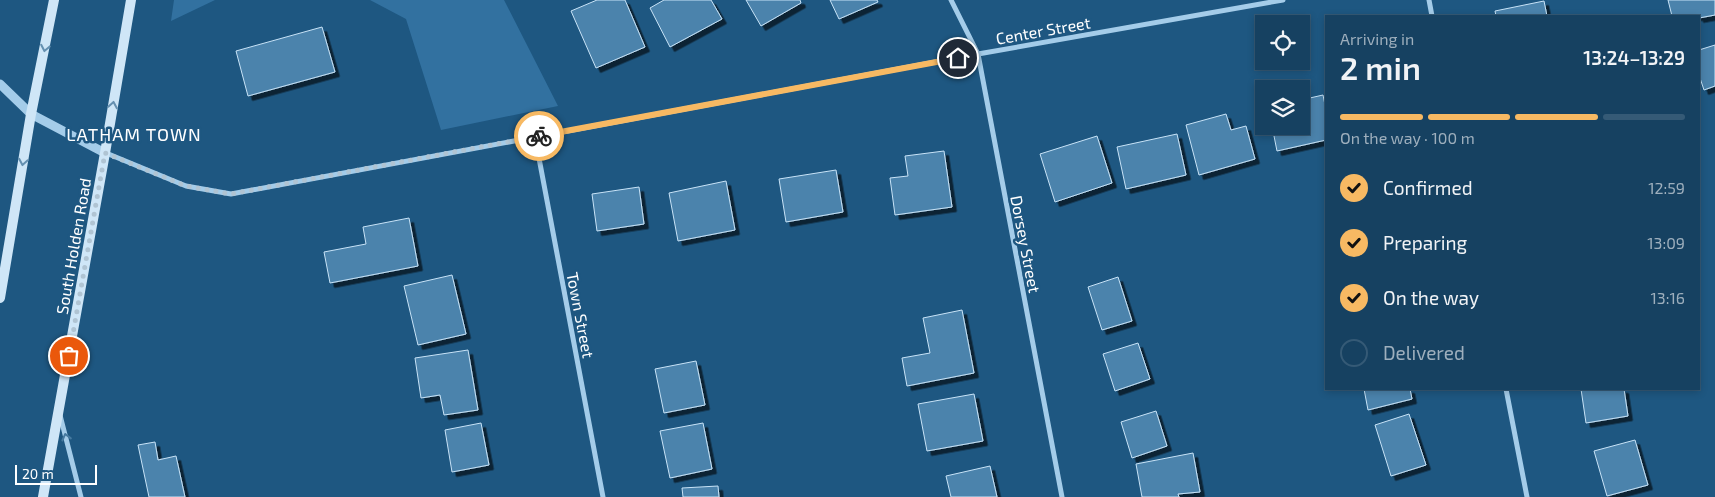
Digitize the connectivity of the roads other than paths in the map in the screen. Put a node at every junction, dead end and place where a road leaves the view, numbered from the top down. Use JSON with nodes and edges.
{"nodes":[{"id":1,"x":54,"y":0,"type":"edge"},
{"id":2,"x":131,"y":0,"type":"edge"},
{"id":3,"x":951,"y":0,"type":"edge"},
{"id":4,"x":1283,"y":0,"type":"edge"},
{"id":5,"x":1429,"y":0,"type":"edge"},
{"id":6,"x":1432,"y":15,"type":"edge"},
{"id":7,"x":978,"y":54,"type":"junction"},
{"id":8,"x":0,"y":84,"type":"edge"},
{"id":9,"x":31,"y":114,"type":"junction"},
{"id":10,"x":535,"y":137,"type":"junction"},
{"id":11,"x":105,"y":153,"type":"junction"},
{"id":12,"x":0,"y":298,"type":"edge"},
{"id":13,"x":1506,"y":390,"type":"edge"},
{"id":14,"x":59,"y":411,"type":"junction"},
{"id":15,"x":43,"y":497,"type":"edge"},
{"id":16,"x":81,"y":497,"type":"edge"},
{"id":17,"x":603,"y":497,"type":"edge"},
{"id":18,"x":1062,"y":497,"type":"edge"},
{"id":19,"x":1527,"y":497,"type":"edge"}],
"edges":[{"from":1,"to":9,"type":"main road","one_way":true},
{"from":11,"to":2,"type":"main road","name":"South Holden Road","one_way":true},
{"from":3,"to":7,"type":"street","name":"Dorsey Street"},
{"from":4,"to":7,"type":"street","name":"Center Street"},
{"from":5,"to":6,"type":"street"},
{"from":7,"to":10,"type":"street","name":"Center Street"},
{"from":7,"to":18,"type":"street","name":"Dorsey Street"},
{"from":8,"to":9,"type":"street"},
{"from":9,"to":11,"type":"street"},
{"from":9,"to":12,"type":"main road","one_way":true},
{"from":10,"to":11,"type":"street","name":"Center Street"},
{"from":10,"to":17,"type":"street","name":"Town Street"},
{"from":11,"to":14,"type":"main road","name":"South Holden Road"},
{"from":13,"to":19,"type":"street"},
{"from":14,"to":15,"type":"main road","name":"South Holden Road"},
{"from":16,"to":14,"type":"street","one_way":true}]}
